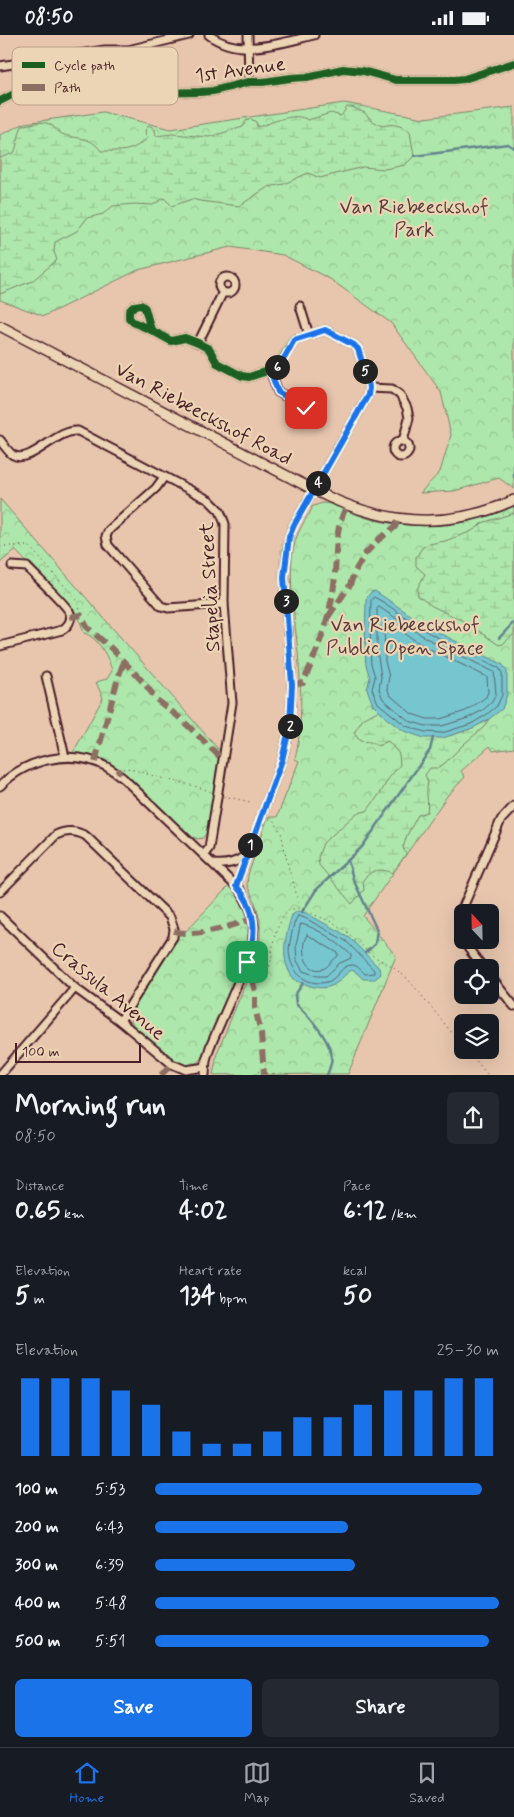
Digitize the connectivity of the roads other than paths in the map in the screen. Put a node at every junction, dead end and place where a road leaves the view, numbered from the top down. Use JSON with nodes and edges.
{"nodes":[{"id":1,"x":189,"y":35,"type":"edge"},
{"id":2,"x":209,"y":35,"type":"edge"},
{"id":3,"x":248,"y":35,"type":"edge"},
{"id":4,"x":314,"y":35,"type":"edge"},
{"id":5,"x":140,"y":47,"type":"edge"},
{"id":6,"x":249,"y":47,"type":"junction"},
{"id":7,"x":514,"y":63,"type":"edge"},
{"id":8,"x":249,"y":82,"type":"junction"},
{"id":9,"x":178,"y":92,"type":"edge"},
{"id":10,"x":12,"y":95,"type":"edge"},
{"id":11,"x":0,"y":101,"type":"edge"},
{"id":12,"x":223,"y":292,"type":"dead end"},
{"id":13,"x":300,"y":306,"type":"dead end"},
{"id":14,"x":1,"y":327,"type":"edge"},
{"id":15,"x":151,"y":330,"type":"dead end"},
{"id":16,"x":310,"y":335,"type":"junction"},
{"id":17,"x":198,"y":343,"type":"junction"},
{"id":18,"x":270,"y":370,"type":"junction"},
{"id":19,"x":369,"y":388,"type":"junction"},
{"id":20,"x":306,"y":408,"type":"dead end"},
{"id":21,"x":0,"y":440,"type":"edge"},
{"id":22,"x":403,"y":441,"type":"dead end"},
{"id":23,"x":164,"y":477,"type":"junction"},
{"id":24,"x":314,"y":490,"type":"junction"},
{"id":25,"x":514,"y":500,"type":"edge"},
{"id":26,"x":12,"y":566,"type":"dead end"},
{"id":27,"x":224,"y":604,"type":"junction"},
{"id":28,"x":0,"y":646,"type":"edge"},
{"id":29,"x":46,"y":676,"type":"dead end"},
{"id":30,"x":65,"y":757,"type":"junction"},
{"id":31,"x":0,"y":786,"type":"edge"},
{"id":32,"x":514,"y":806,"type":"edge"},
{"id":33,"x":204,"y":855,"type":"junction"},
{"id":34,"x":246,"y":855,"type":"junction"},
{"id":35,"x":214,"y":864,"type":"junction"},
{"id":36,"x":236,"y":886,"type":"junction"},
{"id":37,"x":0,"y":892,"type":"edge"},
{"id":38,"x":0,"y":917,"type":"edge"},
{"id":39,"x":477,"y":959,"type":"edge"},
{"id":40,"x":499,"y":987,"type":"edge"},
{"id":41,"x":75,"y":988,"type":"junction"},
{"id":42,"x":514,"y":1005,"type":"edge"},
{"id":43,"x":120,"y":1021,"type":"junction"},
{"id":44,"x":205,"y":1071,"type":"edge"},
{"id":45,"x":0,"y":1075,"type":"edge"}],
"edges":[{"from":1,"to":5,"type":"street"},
{"from":2,"to":6,"type":"street"},
{"from":3,"to":6,"type":"street","name":"1st Avenue"},
{"from":4,"to":6,"type":"street"},
{"from":6,"to":8,"type":"street","name":"1st Avenue"},
{"from":7,"to":8,"type":"street","name":"1st Avenue"},
{"from":8,"to":9,"type":"street","name":"1st Avenue"},
{"from":10,"to":11,"type":"street","name":"1st Avenue"},
{"from":12,"to":17,"type":"street"},
{"from":13,"to":16,"type":"street"},
{"from":14,"to":24,"type":"street","name":"Van Riebeeckshof Road"},
{"from":15,"to":17,"type":"street"},
{"from":16,"to":18,"type":"street"},
{"from":16,"to":19,"type":"street"},
{"from":17,"to":18,"type":"street"},
{"from":18,"to":20,"type":"street"},
{"from":19,"to":22,"type":"street"},
{"from":19,"to":24,"type":"street"},
{"from":21,"to":23,"type":"street","name":"Stapelia Street"},
{"from":23,"to":27,"type":"street","name":"Stapelia Street"},
{"from":23,"to":27,"type":"street"},
{"from":24,"to":25,"type":"street","name":"Van Riebeeckshof Road"},
{"from":24,"to":34,"type":"street"},
{"from":26,"to":28,"type":"street"},
{"from":27,"to":33,"type":"street","name":"Stapelia Street"},
{"from":29,"to":30,"type":"street"},
{"from":30,"to":31,"type":"street"},
{"from":30,"to":33,"type":"street"},
{"from":32,"to":39,"type":"street"},
{"from":33,"to":35,"type":"street"},
{"from":34,"to":35,"type":"street"},
{"from":34,"to":36,"type":"street"},
{"from":35,"to":36,"type":"street"},
{"from":36,"to":44,"type":"street"},
{"from":37,"to":43,"type":"street"},
{"from":38,"to":41,"type":"street","name":"Crassula Avenue"},
{"from":40,"to":42,"type":"street"},
{"from":41,"to":43,"type":"street","name":"Crassula Avenue"},
{"from":41,"to":45,"type":"street"},
{"from":43,"to":44,"type":"street","name":"Crassula Avenue"}]}
